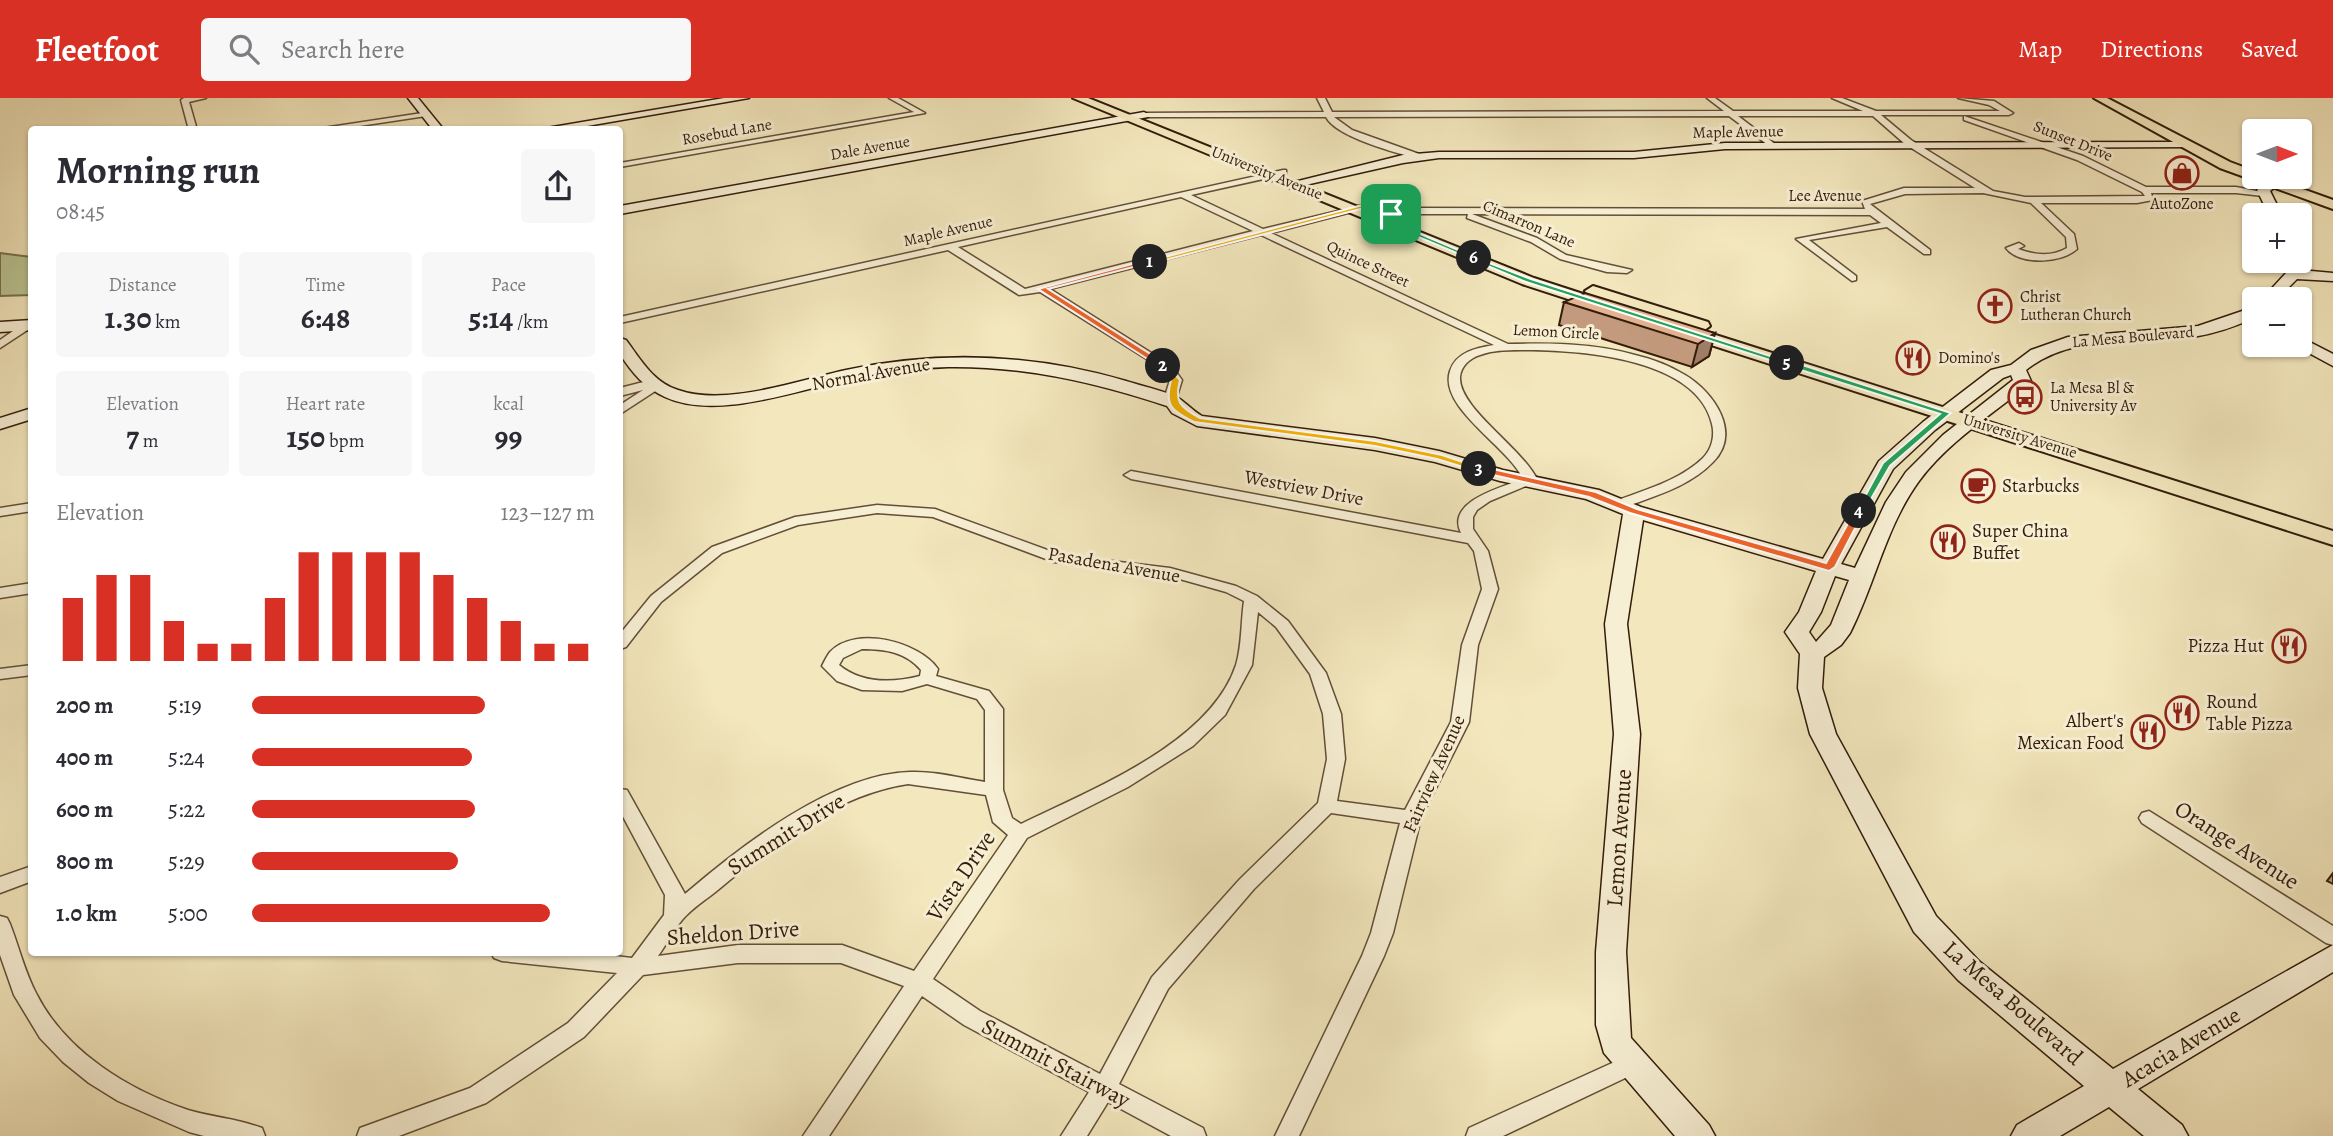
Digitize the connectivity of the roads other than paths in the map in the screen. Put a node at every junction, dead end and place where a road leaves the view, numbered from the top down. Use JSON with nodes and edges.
{"nodes":[{"id":1,"x":202,"y":98,"type":"edge"},
{"id":2,"x":413,"y":98,"type":"edge"},
{"id":3,"x":744,"y":98,"type":"edge"},
{"id":4,"x":893,"y":98,"type":"edge"},
{"id":5,"x":1078,"y":98,"type":"edge"},
{"id":6,"x":1097,"y":98,"type":"edge"},
{"id":7,"x":1321,"y":98,"type":"edge"},
{"id":8,"x":1711,"y":98,"type":"edge"},
{"id":9,"x":1836,"y":98,"type":"edge"},
{"id":10,"x":1962,"y":98,"type":"edge"},
{"id":11,"x":2099,"y":98,"type":"edge"},
{"id":12,"x":2112,"y":98,"type":"edge"},
{"id":13,"x":1731,"y":113,"type":"junction"},
{"id":14,"x":1874,"y":113,"type":"junction"},
{"id":15,"x":1948,"y":113,"type":"junction"},
{"id":16,"x":426,"y":114,"type":"junction"},
{"id":17,"x":1328,"y":114,"type":"junction"},
{"id":18,"x":1127,"y":116,"type":"junction"},
{"id":19,"x":1144,"y":116,"type":"junction"},
{"id":20,"x":192,"y":126,"type":"edge"},
{"id":21,"x":341,"y":126,"type":"edge"},
{"id":22,"x":436,"y":126,"type":"edge"},
{"id":23,"x":566,"y":126,"type":"edge"},
{"id":24,"x":2043,"y":145,"type":"junction"},
{"id":25,"x":2187,"y":145,"type":"junction"},
{"id":26,"x":1772,"y":146,"type":"junction"},
{"id":27,"x":1915,"y":146,"type":"junction"},
{"id":28,"x":1419,"y":157,"type":"junction"},
{"id":29,"x":623,"y":164,"type":"edge"},
{"id":30,"x":2242,"y":164,"type":"edge"},
{"id":31,"x":1283,"y":172,"type":"junction"},
{"id":32,"x":2242,"y":172,"type":"edge"},
{"id":33,"x":1268,"y":175,"type":"junction"},
{"id":34,"x":1299,"y":183,"type":"junction"},
{"id":35,"x":2244,"y":189,"type":"edge"},
{"id":36,"x":2275,"y":189,"type":"edge"},
{"id":37,"x":2284,"y":189,"type":"edge"},
{"id":38,"x":1986,"y":190,"type":"junction"},
{"id":39,"x":2145,"y":190,"type":"junction"},
{"id":40,"x":1181,"y":194,"type":"junction"},
{"id":41,"x":2333,"y":199,"type":"edge"},
{"id":42,"x":2034,"y":201,"type":"junction"},
{"id":43,"x":2333,"y":205,"type":"edge"},
{"id":44,"x":623,"y":209,"type":"edge"},
{"id":45,"x":1372,"y":212,"type":"junction"},
{"id":46,"x":1461,"y":212,"type":"junction"},
{"id":47,"x":1872,"y":212,"type":"junction"},
{"id":48,"x":1889,"y":224,"type":"junction"},
{"id":49,"x":1264,"y":233,"type":"junction"},
{"id":50,"x":949,"y":246,"type":"junction"},
{"id":51,"x":2019,"y":246,"type":"dead end"},
{"id":52,"x":1927,"y":252,"type":"dead end"},
{"id":53,"x":1627,"y":270,"type":"dead end"},
{"id":54,"x":2312,"y":272,"type":"edge"},
{"id":55,"x":2333,"y":277,"type":"edge"},
{"id":56,"x":1852,"y":278,"type":"dead end"},
{"id":57,"x":1042,"y":289,"type":"junction"},
{"id":58,"x":623,"y":319,"type":"edge"},
{"id":59,"x":2242,"y":320,"type":"edge"},
{"id":60,"x":28,"y":325,"type":"edge"},
{"id":61,"x":28,"y":326,"type":"edge"},
{"id":62,"x":0,"y":327,"type":"edge"},
{"id":63,"x":0,"y":345,"type":"edge"},
{"id":64,"x":1503,"y":345,"type":"junction"},
{"id":65,"x":623,"y":347,"type":"edge"},
{"id":66,"x":2312,"y":348,"type":"edge"},
{"id":67,"x":2330,"y":357,"type":"edge"},
{"id":68,"x":2017,"y":369,"type":"junction"},
{"id":69,"x":655,"y":385,"type":"junction"},
{"id":70,"x":623,"y":391,"type":"edge"},
{"id":71,"x":1173,"y":402,"type":"junction"},
{"id":72,"x":623,"y":408,"type":"edge"},
{"id":73,"x":1952,"y":409,"type":"junction"},
{"id":74,"x":28,"y":414,"type":"edge"},
{"id":75,"x":1979,"y":417,"type":"junction"},
{"id":76,"x":0,"y":424,"type":"edge"},
{"id":77,"x":1131,"y":475,"type":"dead end"},
{"id":78,"x":1531,"y":481,"type":"junction"},
{"id":79,"x":28,"y":508,"type":"edge"},
{"id":80,"x":1626,"y":508,"type":"junction"},
{"id":81,"x":0,"y":512,"type":"edge"},
{"id":82,"x":2333,"y":523,"type":"edge"},
{"id":83,"x":2333,"y":538,"type":"edge"},
{"id":84,"x":1471,"y":539,"type":"junction"},
{"id":85,"x":1829,"y":567,"type":"junction"},
{"id":86,"x":1862,"y":577,"type":"junction"},
{"id":87,"x":28,"y":588,"type":"edge"},
{"id":88,"x":0,"y":593,"type":"edge"},
{"id":89,"x":1252,"y":599,"type":"junction"},
{"id":90,"x":623,"y":640,"type":"edge"},
{"id":91,"x":1812,"y":654,"type":"junction"},
{"id":92,"x":28,"y":670,"type":"edge"},
{"id":93,"x":0,"y":674,"type":"edge"},
{"id":94,"x":927,"y":679,"type":"junction"},
{"id":95,"x":994,"y":790,"type":"junction"},
{"id":96,"x":623,"y":800,"type":"edge"},
{"id":97,"x":1327,"y":806,"type":"junction"},
{"id":98,"x":1411,"y":818,"type":"junction"},
{"id":99,"x":2149,"y":818,"type":"dead end"},
{"id":100,"x":1020,"y":833,"type":"junction"},
{"id":101,"x":28,"y":875,"type":"edge"},
{"id":102,"x":0,"y":886,"type":"edge"},
{"id":103,"x":674,"y":915,"type":"junction"},
{"id":104,"x":0,"y":924,"type":"edge"},
{"id":105,"x":2333,"y":937,"type":"edge"},
{"id":106,"x":538,"y":956,"type":"edge"},
{"id":107,"x":2333,"y":957,"type":"edge"},
{"id":108,"x":637,"y":967,"type":"junction"},
{"id":109,"x":921,"y":983,"type":"junction"},
{"id":110,"x":1632,"y":1064,"type":"junction"},
{"id":111,"x":2112,"y":1088,"type":"junction"},
{"id":112,"x":1104,"y":1089,"type":"junction"},
{"id":113,"x":253,"y":1136,"type":"edge"},
{"id":114,"x":369,"y":1136,"type":"edge"},
{"id":115,"x":815,"y":1136,"type":"edge"},
{"id":116,"x":1073,"y":1136,"type":"edge"},
{"id":117,"x":1194,"y":1136,"type":"edge"},
{"id":118,"x":1287,"y":1136,"type":"edge"},
{"id":119,"x":1478,"y":1136,"type":"edge"},
{"id":120,"x":1698,"y":1136,"type":"edge"},
{"id":121,"x":2029,"y":1136,"type":"edge"},
{"id":122,"x":2169,"y":1136,"type":"edge"}],
"edges":[{"from":1,"to":20,"type":"street"},
{"from":2,"to":16,"type":"street"},
{"from":3,"to":23,"type":"street"},
{"from":4,"to":29,"type":"street","name":"Rosebud Lane"},
{"from":5,"to":18,"type":"main road","name":"University Avenue"},
{"from":6,"to":19,"type":"main road","name":"University Avenue"},
{"from":7,"to":17,"type":"street"},
{"from":8,"to":13,"type":"street"},
{"from":9,"to":14,"type":"street"},
{"from":10,"to":15,"type":"street"},
{"from":11,"to":25,"type":"main road"},
{"from":12,"to":30,"type":"main road"},
{"from":13,"to":14,"type":"street"},
{"from":13,"to":17,"type":"street"},
{"from":13,"to":26,"type":"street"},
{"from":14,"to":15,"type":"street"},
{"from":14,"to":27,"type":"street"},
{"from":15,"to":24,"type":"street","name":"Sunset Drive"},
{"from":16,"to":21,"type":"street"},
{"from":16,"to":22,"type":"street"},
{"from":17,"to":19,"type":"street"},
{"from":17,"to":28,"type":"street"},
{"from":18,"to":19,"type":"street","name":"Dale Avenue"},
{"from":18,"to":33,"type":"main road","name":"University Avenue"},
{"from":18,"to":44,"type":"street","name":"Dale Avenue"},
{"from":19,"to":31,"type":"main road","name":"University Avenue"},
{"from":24,"to":25,"type":"street","name":"Maple Avenue"},
{"from":24,"to":27,"type":"street","name":"Maple Avenue"},
{"from":24,"to":39,"type":"street","name":"Sunset Drive"},
{"from":25,"to":32,"type":"main road"},
{"from":26,"to":27,"type":"street","name":"Maple Avenue"},
{"from":26,"to":28,"type":"street","name":"Maple Avenue"},
{"from":27,"to":38,"type":"street"},
{"from":28,"to":34,"type":"street","name":"Maple Avenue"},
{"from":31,"to":33,"type":"street","name":"Maple Avenue"},
{"from":31,"to":34,"type":"main road","name":"University Avenue"},
{"from":33,"to":34,"type":"main road","name":"University Avenue"},
{"from":33,"to":40,"type":"street","name":"Maple Avenue"},
{"from":34,"to":45,"type":"main road","name":"University Avenue"},
{"from":35,"to":39,"type":"street","name":"Lee Avenue"},
{"from":36,"to":43,"type":"main road"},
{"from":37,"to":41,"type":"main road"},
{"from":38,"to":42,"type":"street","name":"Lee Avenue"},
{"from":38,"to":47,"type":"street","name":"Lee Avenue"},
{"from":39,"to":42,"type":"street","name":"Lee Avenue"},
{"from":40,"to":49,"type":"street","name":"Quince Street"},
{"from":40,"to":50,"type":"street","name":"Maple Avenue"},
{"from":42,"to":51,"type":"street"},
{"from":45,"to":46,"type":"street","name":"Lee Avenue"},
{"from":45,"to":49,"type":"street","name":"Lee Avenue"},
{"from":45,"to":73,"type":"main road","name":"University Avenue"},
{"from":46,"to":47,"type":"street","name":"Lee Avenue"},
{"from":46,"to":53,"type":"street","name":"Cimarron Lane"},
{"from":47,"to":48,"type":"street"},
{"from":48,"to":52,"type":"street"},
{"from":48,"to":56,"type":"street"},
{"from":49,"to":57,"type":"street","name":"Lee Avenue"},
{"from":49,"to":64,"type":"street","name":"Quince Street"},
{"from":50,"to":57,"type":"street"},
{"from":50,"to":58,"type":"street","name":"Maple Avenue"},
{"from":54,"to":55,"type":"street"},
{"from":57,"to":71,"type":"street"},
{"from":59,"to":68,"type":"main road","name":"La Mesa Boulevard"},
{"from":60,"to":62,"type":"street"},
{"from":61,"to":63,"type":"street"},
{"from":64,"to":78,"type":"street","name":"Lemon Circle"},
{"from":64,"to":80,"type":"street","name":"Lemon Circle"},
{"from":65,"to":69,"type":"street"},
{"from":66,"to":67,"type":"street"},
{"from":68,"to":73,"type":"street","name":"La Mesa Boulevard"},
{"from":68,"to":75,"type":"main road"},
{"from":69,"to":70,"type":"street"},
{"from":69,"to":71,"type":"street","name":"Normal Avenue"},
{"from":69,"to":72,"type":"street"},
{"from":71,"to":78,"type":"street","name":"Normal Avenue"},
{"from":73,"to":75,"type":"main road","name":"University Avenue"},
{"from":73,"to":85,"type":"street","name":"La Mesa Boulevard"},
{"from":74,"to":76,"type":"street"},
{"from":75,"to":82,"type":"main road","name":"University Avenue"},
{"from":75,"to":83,"type":"main road","name":"University Avenue"},
{"from":75,"to":86,"type":"street"},
{"from":77,"to":84,"type":"street","name":"Westview Drive"},
{"from":78,"to":80,"type":"street","name":"Normal Avenue"},
{"from":78,"to":84,"type":"street"},
{"from":79,"to":81,"type":"street"},
{"from":80,"to":85,"type":"street","name":"Normal Avenue"},
{"from":80,"to":110,"type":"street","name":"Lemon Avenue"},
{"from":84,"to":98,"type":"street","name":"Fairview Avenue"},
{"from":85,"to":86,"type":"street","name":"Normal Avenue"},
{"from":85,"to":91,"type":"street","name":"La Mesa Boulevard"},
{"from":86,"to":91,"type":"street"},
{"from":87,"to":88,"type":"street"},
{"from":89,"to":90,"type":"street","name":"Pasadena Avenue"},
{"from":89,"to":97,"type":"street","name":"Pasadena Avenue"},
{"from":89,"to":100,"type":"street","name":"Vista Drive"},
{"from":91,"to":111,"type":"main road","name":"La Mesa Boulevard"},
{"from":92,"to":93,"type":"street"},
{"from":94,"to":94,"type":"street"},
{"from":94,"to":95,"type":"street"},
{"from":95,"to":100,"type":"street"},
{"from":95,"to":103,"type":"street","name":"Summit Drive"},
{"from":96,"to":103,"type":"street"},
{"from":97,"to":98,"type":"street"},
{"from":97,"to":112,"type":"street"},
{"from":98,"to":118,"type":"street","name":"Fairview Avenue"},
{"from":99,"to":105,"type":"street","name":"Orange Avenue"},
{"from":100,"to":109,"type":"street","name":"Vista Drive"},
{"from":101,"to":102,"type":"street"},
{"from":103,"to":108,"type":"street"},
{"from":104,"to":113,"type":"street"},
{"from":106,"to":108,"type":"street","name":"Sheldon Drive"},
{"from":107,"to":111,"type":"street","name":"Acacia Avenue"},
{"from":108,"to":109,"type":"street","name":"Sheldon Drive"},
{"from":108,"to":114,"type":"street"},
{"from":109,"to":112,"type":"street","name":"Summit Stairway"},
{"from":109,"to":115,"type":"street","name":"Vista Drive"},
{"from":110,"to":119,"type":"street"},
{"from":110,"to":120,"type":"street","name":"Lemon Avenue"},
{"from":111,"to":121,"type":"street","name":"Acacia Avenue"},
{"from":111,"to":122,"type":"main road","name":"La Mesa Boulevard"},
{"from":112,"to":116,"type":"street"},
{"from":112,"to":117,"type":"street","name":"Summit Stairway"}]}
